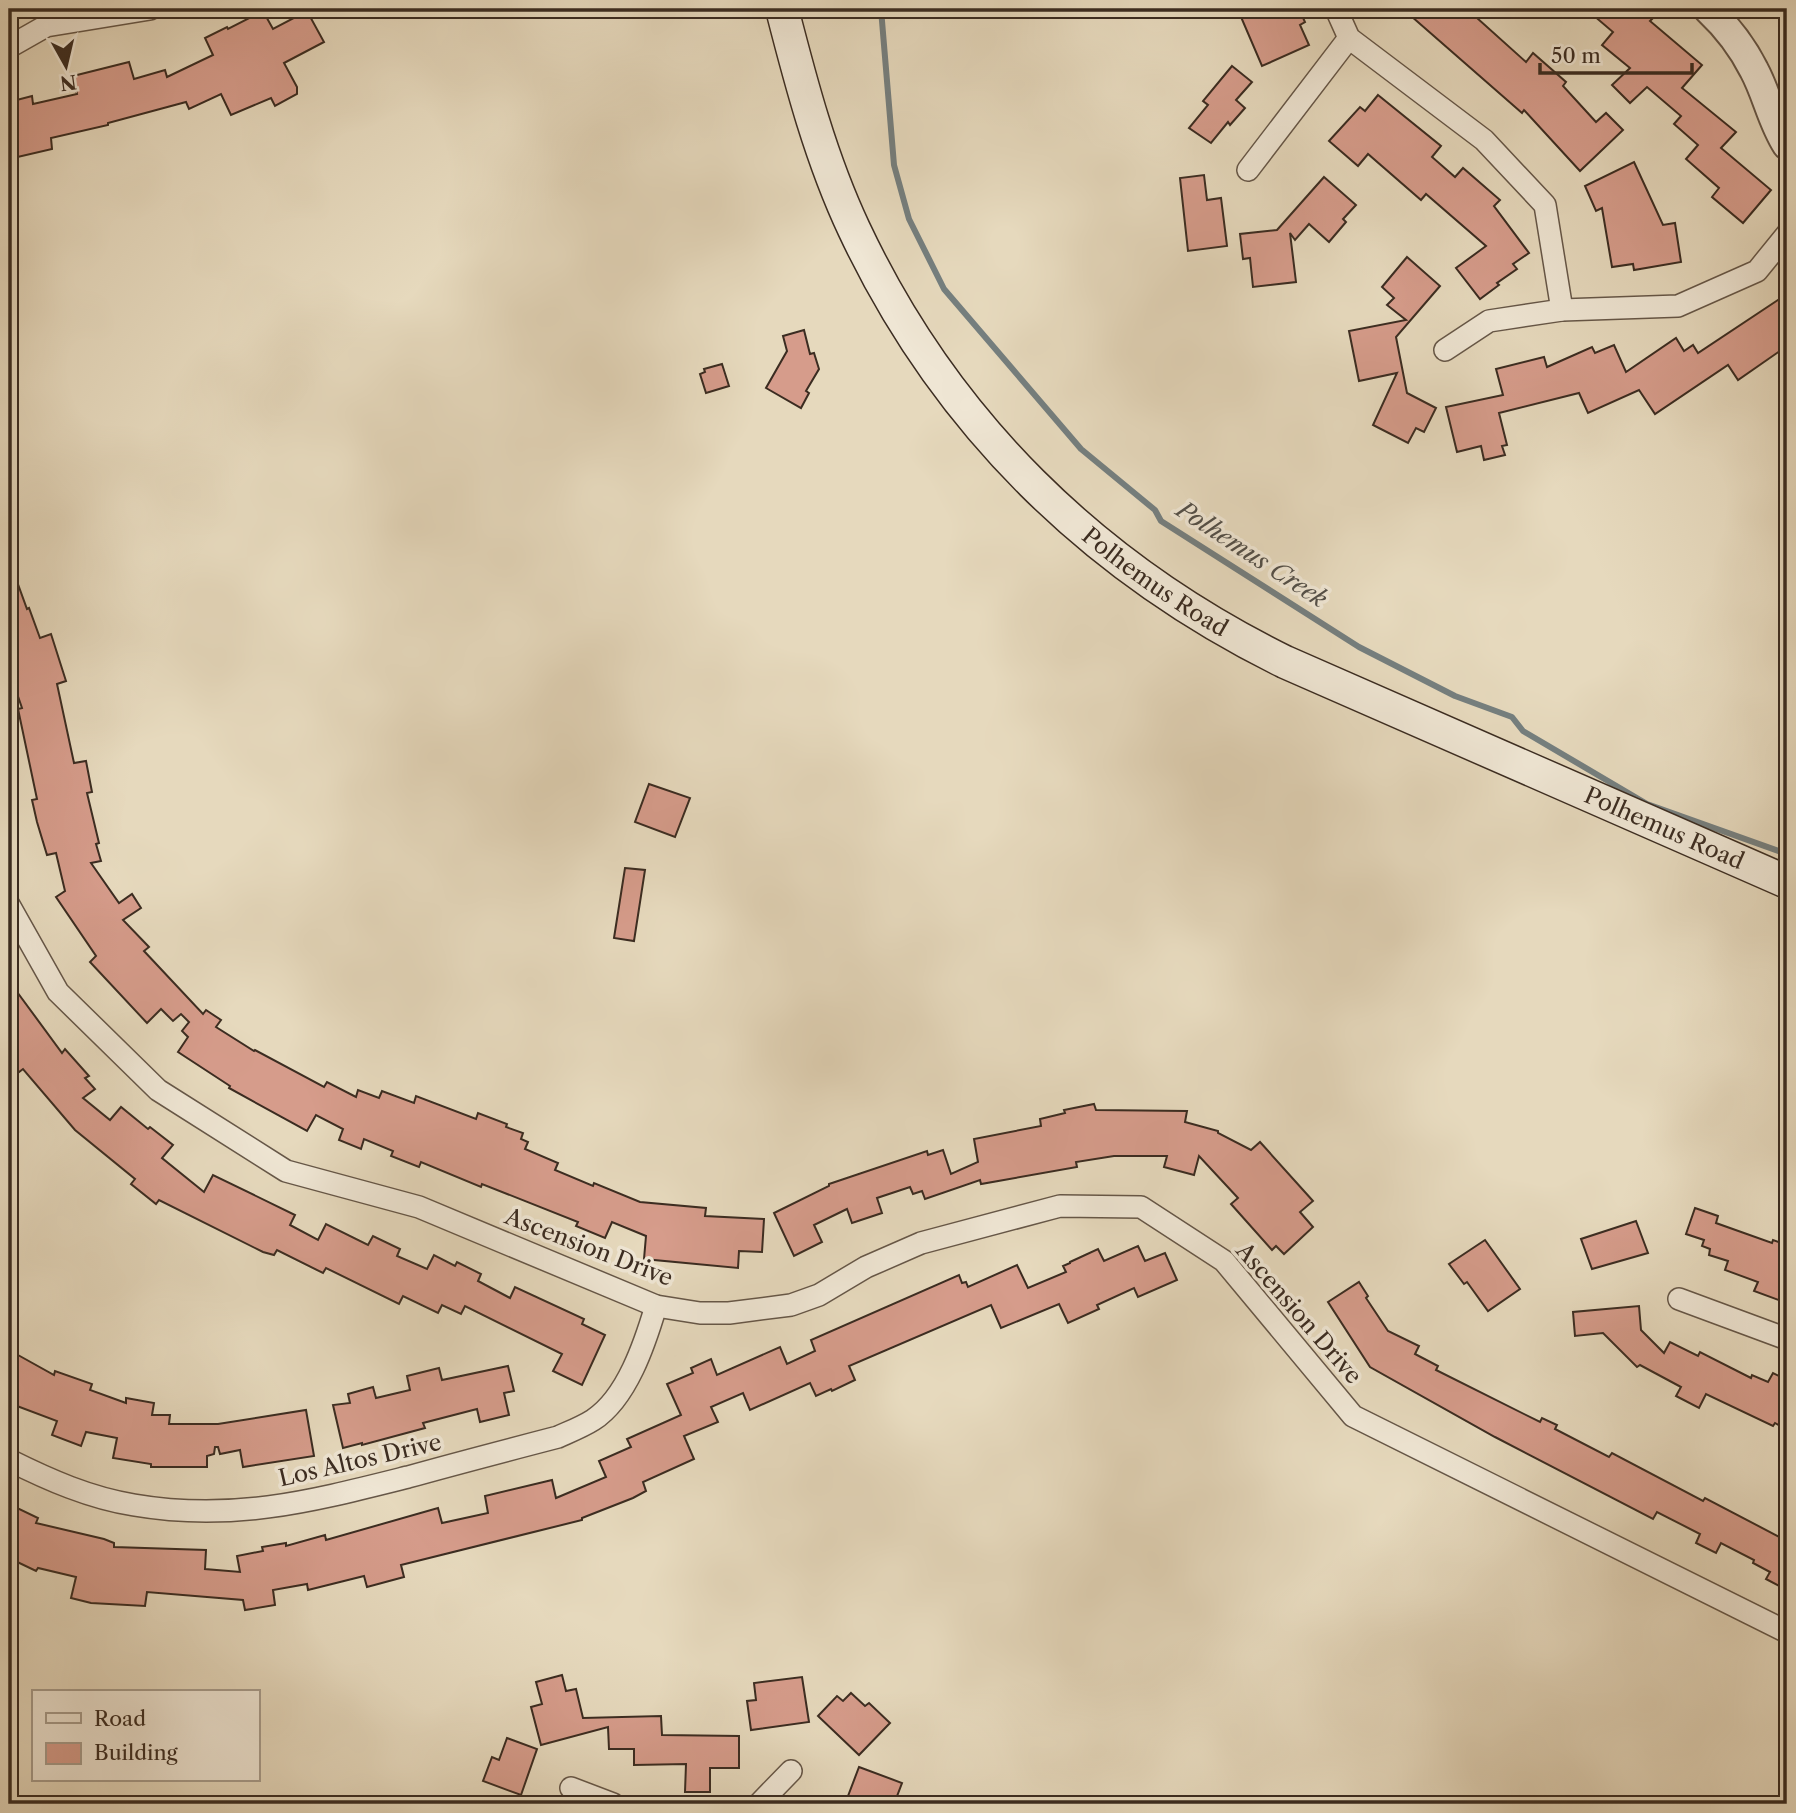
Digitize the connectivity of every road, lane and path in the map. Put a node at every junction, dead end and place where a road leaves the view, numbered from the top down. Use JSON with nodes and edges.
{"nodes":[{"id":1,"x":150,"y":9,"type":"edge"},
{"id":2,"x":782,"y":9,"type":"edge"},
{"id":3,"x":1336,"y":9,"type":"edge"},
{"id":4,"x":1708,"y":9,"type":"edge"},
{"id":5,"x":43,"y":17,"type":"edge"},
{"id":6,"x":1349,"y":38,"type":"junction"},
{"id":7,"x":9,"y":47,"type":"edge"},
{"id":8,"x":1787,"y":145,"type":"edge"},
{"id":9,"x":1248,"y":170,"type":"dead end"},
{"id":10,"x":1787,"y":234,"type":"edge"},
{"id":11,"x":1562,"y":310,"type":"junction"},
{"id":12,"x":1445,"y":350,"type":"dead end"},
{"id":13,"x":1787,"y":882,"type":"edge"},
{"id":14,"x":9,"y":905,"type":"edge"},
{"id":15,"x":1679,"y":1299,"type":"dead end"},
{"id":16,"x":656,"y":1306,"type":"junction"},
{"id":17,"x":1787,"y":1339,"type":"edge"},
{"id":18,"x":9,"y":1460,"type":"edge"},
{"id":19,"x":1787,"y":1632,"type":"edge"},
{"id":20,"x":791,"y":1771,"type":"dead end"},
{"id":21,"x":571,"y":1788,"type":"dead end"},
{"id":22,"x":613,"y":1804,"type":"edge"},
{"id":23,"x":758,"y":1804,"type":"edge"}],
"edges":[{"from":1,"to":5,"type":"street"},
{"from":2,"to":13,"type":"main road","name":"Polhemus Road"},
{"from":3,"to":6,"type":"street"},
{"from":4,"to":8,"type":"street"},
{"from":5,"to":7,"type":"street"},
{"from":6,"to":9,"type":"street"},
{"from":6,"to":11,"type":"street"},
{"from":10,"to":11,"type":"street"},
{"from":11,"to":12,"type":"street"},
{"from":14,"to":16,"type":"street","name":"Ascension Drive"},
{"from":15,"to":17,"type":"street"},
{"from":16,"to":18,"type":"street","name":"Los Altos Drive"},
{"from":16,"to":19,"type":"street","name":"Ascension Drive"},
{"from":20,"to":23,"type":"street"},
{"from":21,"to":22,"type":"street"}]}
